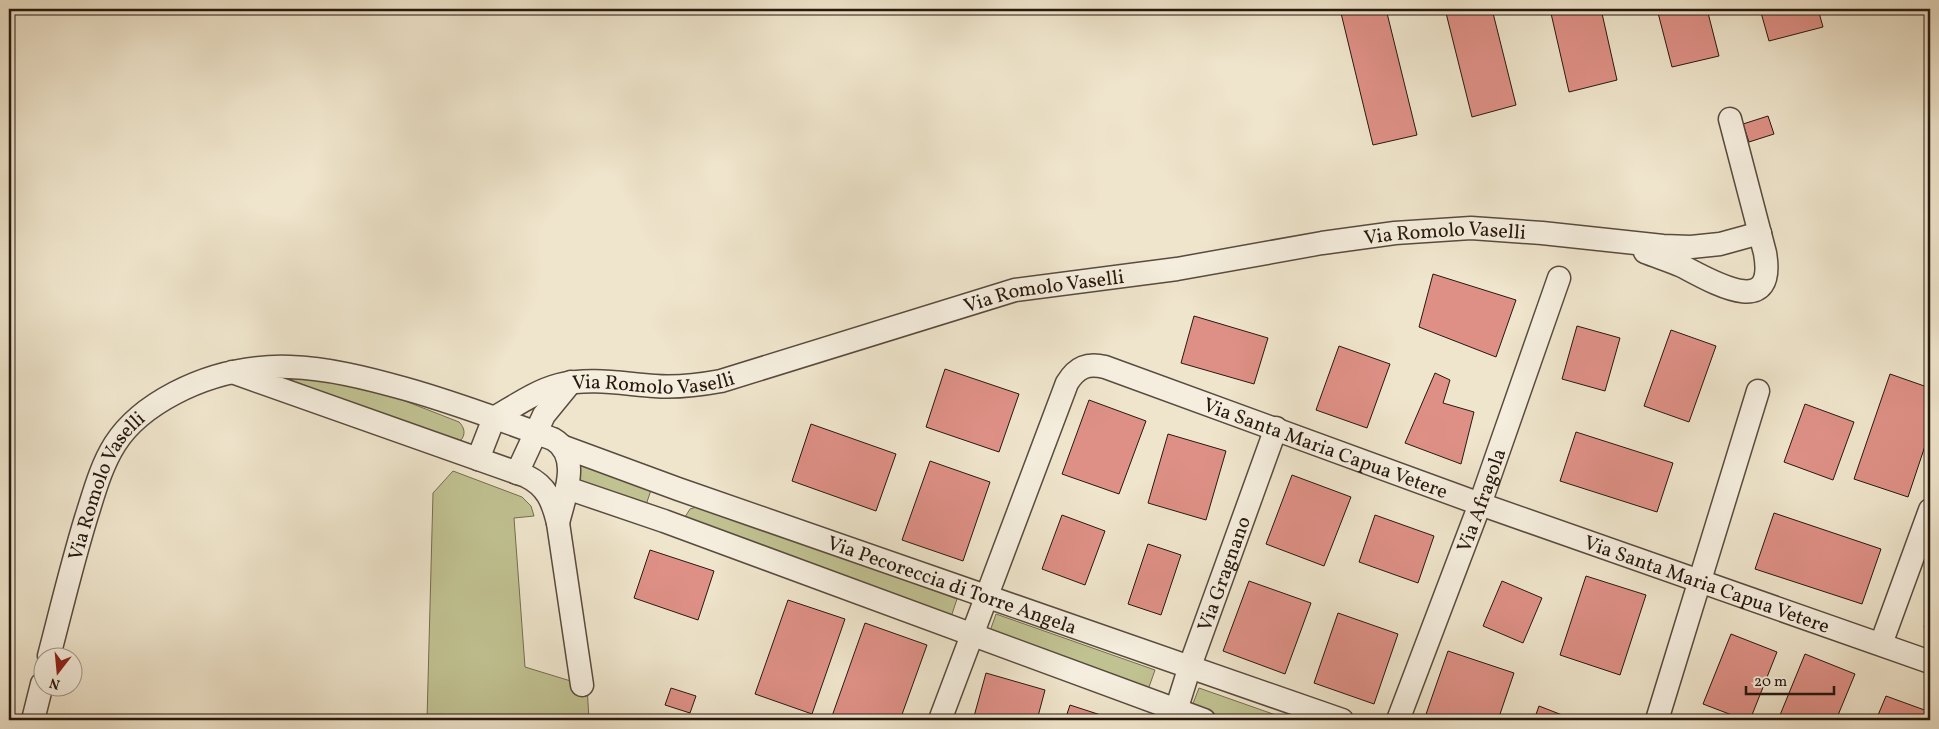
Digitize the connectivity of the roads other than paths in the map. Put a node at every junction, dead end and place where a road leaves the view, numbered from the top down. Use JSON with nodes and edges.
{"nodes":[{"id":1,"x":1730,"y":119,"type":"dead end"},
{"id":2,"x":1760,"y":233,"type":"junction"},
{"id":3,"x":1608,"y":240,"type":"junction"},
{"id":4,"x":1560,"y":278,"type":"dead end"},
{"id":5,"x":232,"y":372,"type":"junction"},
{"id":6,"x":571,"y":382,"type":"junction"},
{"id":7,"x":1758,"y":391,"type":"dead end"},
{"id":8,"x":494,"y":418,"type":"junction"},
{"id":9,"x":1276,"y":428,"type":"junction"},
{"id":10,"x":550,"y":439,"type":"junction"},
{"id":11,"x":478,"y":459,"type":"junction"},
{"id":12,"x":525,"y":476,"type":"junction"},
{"id":13,"x":567,"y":488,"type":"junction"},
{"id":14,"x":678,"y":489,"type":"junction"},
{"id":15,"x":1480,"y":504,"type":"junction"},
{"id":16,"x":1930,"y":510,"type":"edge"},
{"id":17,"x":664,"y":521,"type":"junction"},
{"id":18,"x":558,"y":524,"type":"junction"},
{"id":19,"x":1699,"y":580,"type":"junction"},
{"id":20,"x":988,"y":596,"type":"junction"},
{"id":21,"x":973,"y":635,"type":"junction"},
{"id":22,"x":1881,"y":644,"type":"junction"},
{"id":23,"x":52,"y":646,"type":"edge"},
{"id":24,"x":1930,"y":662,"type":"edge"},
{"id":25,"x":1190,"y":666,"type":"junction"},
{"id":26,"x":582,"y":685,"type":"dead end"},
{"id":27,"x":39,"y":696,"type":"edge"},
{"id":28,"x":1174,"y":715,"type":"edge"},
{"id":29,"x":34,"y":720,"type":"edge"},
{"id":30,"x":940,"y":720,"type":"edge"},
{"id":31,"x":1204,"y":720,"type":"edge"},
{"id":32,"x":1342,"y":720,"type":"edge"},
{"id":33,"x":1398,"y":720,"type":"edge"},
{"id":34,"x":1657,"y":720,"type":"edge"}],
"edges":[{"from":1,"to":2,"type":"street"},
{"from":2,"to":3,"type":"street","name":"Via Romolo Vaselli"},
{"from":2,"to":3,"type":"street"},
{"from":3,"to":6,"type":"street","name":"Via Romolo Vaselli"},
{"from":4,"to":15,"type":"street","name":"Via Afragola"},
{"from":5,"to":8,"type":"street","name":"Via Romolo Vaselli"},
{"from":5,"to":11,"type":"street"},
{"from":5,"to":23,"type":"street","name":"Via Romolo Vaselli"},
{"from":6,"to":8,"type":"street","name":"Via Romolo Vaselli"},
{"from":6,"to":10,"type":"street"},
{"from":7,"to":19,"type":"street"},
{"from":8,"to":10,"type":"street","name":"Via Pecoreccia di Torre Angela"},
{"from":8,"to":11,"type":"street"},
{"from":9,"to":15,"type":"street","name":"Via Santa Maria Capua Vetere"},
{"from":9,"to":20,"type":"street","name":"Via Santa Maria Capua Vetere"},
{"from":9,"to":25,"type":"street","name":"Via Gragnano"},
{"from":10,"to":12,"type":"street"},
{"from":10,"to":13,"type":"street"},
{"from":10,"to":14,"type":"street","name":"Via Pecoreccia di Torre Angela"},
{"from":11,"to":12,"type":"street"},
{"from":12,"to":18,"type":"street"},
{"from":13,"to":17,"type":"street","name":"Via Pecoreccia di Torre Angela"},
{"from":13,"to":18,"type":"street"},
{"from":14,"to":17,"type":"street"},
{"from":14,"to":20,"type":"street","name":"Via Pecoreccia di Torre Angela"},
{"from":15,"to":19,"type":"street","name":"Via Santa Maria Capua Vetere"},
{"from":15,"to":33,"type":"street","name":"Via Afragola"},
{"from":16,"to":22,"type":"street"},
{"from":17,"to":21,"type":"street","name":"Via Pecoreccia di Torre Angela"},
{"from":18,"to":26,"type":"street"},
{"from":19,"to":22,"type":"street","name":"Via Santa Maria Capua Vetere"},
{"from":19,"to":34,"type":"street"},
{"from":20,"to":21,"type":"street","name":"Via Santa Maria Capua Vetere"},
{"from":20,"to":25,"type":"street","name":"Via Pecoreccia di Torre Angela"},
{"from":21,"to":28,"type":"street","name":"Via Pecoreccia di Torre Angela"},
{"from":21,"to":30,"type":"street","name":"Via Santa Maria Capua Vetere"},
{"from":22,"to":24,"type":"street","name":"Via Santa Maria Capua Vetere"},
{"from":25,"to":28,"type":"street","name":"Via Gragnano"},
{"from":25,"to":32,"type":"street","name":"Via Pecoreccia di Torre Angela"},
{"from":27,"to":29,"type":"street"},
{"from":28,"to":31,"type":"street","name":"Via Pecoreccia di Torre Angela"}]}
